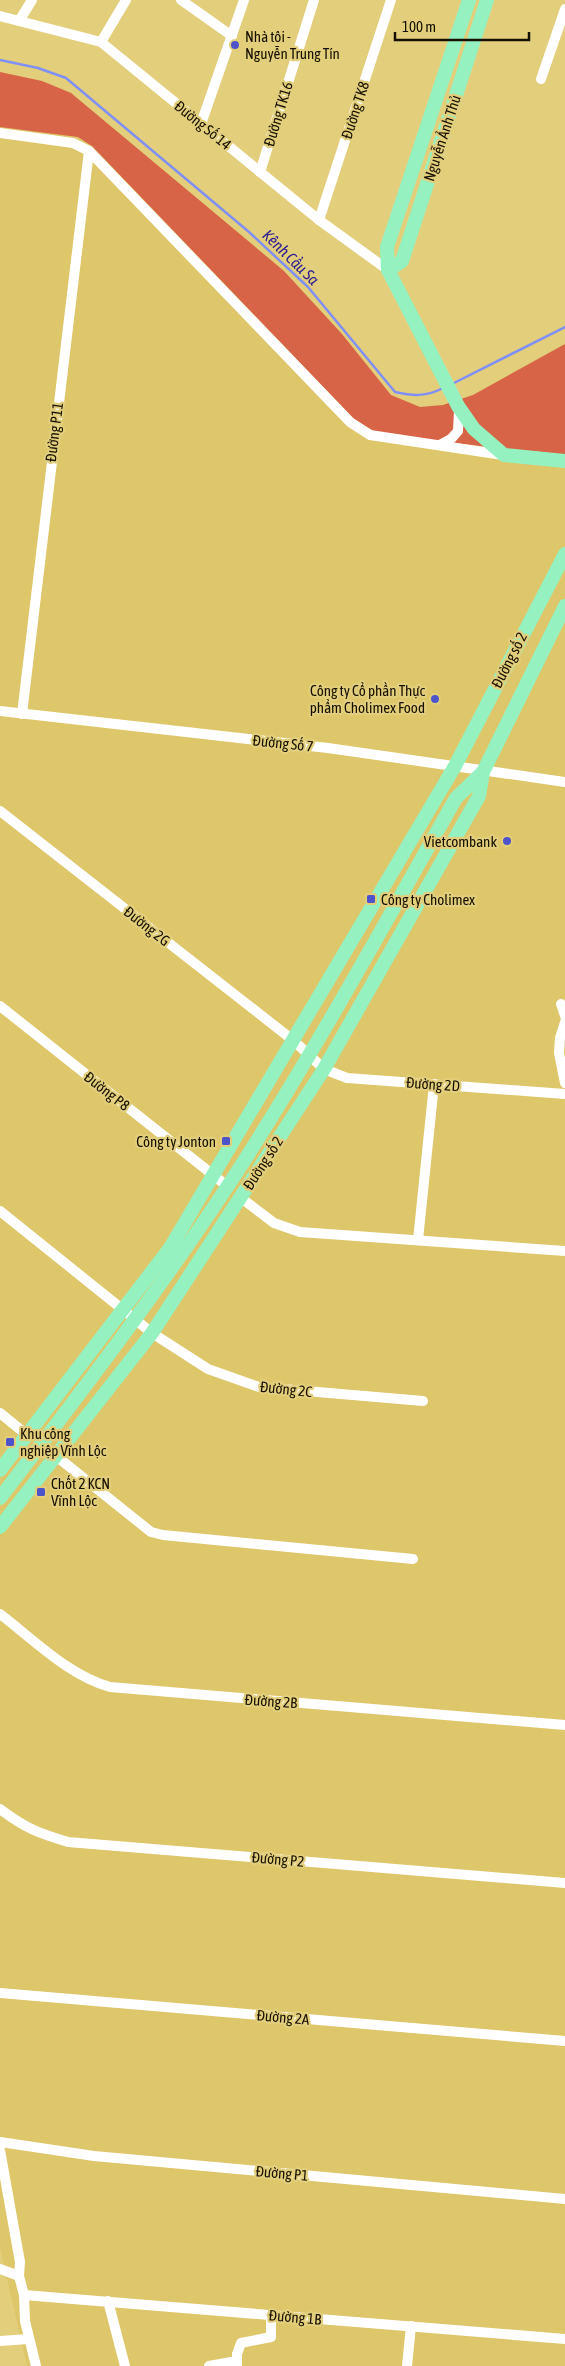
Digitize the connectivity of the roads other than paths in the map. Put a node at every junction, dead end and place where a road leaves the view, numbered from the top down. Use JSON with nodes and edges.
{"nodes":[{"id":1,"x":32,"y":0,"type":"edge"},
{"id":2,"x":126,"y":0,"type":"edge"},
{"id":3,"x":181,"y":0,"type":"edge"},
{"id":4,"x":244,"y":0,"type":"edge"},
{"id":5,"x":314,"y":0,"type":"edge"},
{"id":6,"x":390,"y":0,"type":"edge"},
{"id":7,"x":469,"y":0,"type":"edge"},
{"id":8,"x":487,"y":0,"type":"edge"},
{"id":9,"x":565,"y":9,"type":"edge"},
{"id":10,"x":0,"y":16,"type":"edge"},
{"id":11,"x":20,"y":21,"type":"junction"},
{"id":12,"x":232,"y":36,"type":"junction"},
{"id":13,"x":101,"y":42,"type":"junction"},
{"id":14,"x":541,"y":79,"type":"dead end"},
{"id":15,"x":201,"y":124,"type":"junction"},
{"id":16,"x":0,"y":133,"type":"edge"},
{"id":17,"x":89,"y":151,"type":"junction"},
{"id":18,"x":260,"y":172,"type":"junction"},
{"id":19,"x":319,"y":220,"type":"junction"},
{"id":20,"x":388,"y":270,"type":"junction"},
{"id":21,"x":458,"y":406,"type":"junction"},
{"id":22,"x":474,"y":428,"type":"junction"},
{"id":23,"x":440,"y":445,"type":"junction"},
{"id":24,"x":464,"y":449,"type":"junction"},
{"id":25,"x":504,"y":455,"type":"junction"},
{"id":26,"x":565,"y":461,"type":"edge"},
{"id":27,"x":565,"y":554,"type":"edge"},
{"id":28,"x":565,"y":606,"type":"edge"},
{"id":29,"x":0,"y":711,"type":"edge"},
{"id":30,"x":22,"y":714,"type":"junction"},
{"id":31,"x":455,"y":766,"type":"junction"},
{"id":32,"x":483,"y":772,"type":"junction"},
{"id":33,"x":565,"y":782,"type":"edge"},
{"id":34,"x":456,"y":798,"type":"junction"},
{"id":35,"x":0,"y":811,"type":"edge"},
{"id":36,"x":561,"y":1004,"type":"dead end"},
{"id":37,"x":0,"y":1006,"type":"edge"},
{"id":38,"x":565,"y":1016,"type":"edge"},
{"id":39,"x":565,"y":1022,"type":"edge"},
{"id":40,"x":294,"y":1041,"type":"junction"},
{"id":41,"x":308,"y":1054,"type":"junction"},
{"id":42,"x":324,"y":1068,"type":"junction"},
{"id":43,"x":565,"y":1083,"type":"edge"},
{"id":44,"x":434,"y":1084,"type":"junction"},
{"id":45,"x":565,"y":1094,"type":"edge"},
{"id":46,"x":213,"y":1175,"type":"junction"},
{"id":47,"x":227,"y":1186,"type":"junction"},
{"id":48,"x":240,"y":1197,"type":"junction"},
{"id":49,"x":0,"y":1212,"type":"edge"},
{"id":50,"x":418,"y":1240,"type":"junction"},
{"id":51,"x":565,"y":1251,"type":"edge"},
{"id":52,"x":123,"y":1310,"type":"junction"},
{"id":53,"x":135,"y":1320,"type":"junction"},
{"id":54,"x":152,"y":1333,"type":"junction"},
{"id":55,"x":424,"y":1401,"type":"dead end"},
{"id":56,"x":0,"y":1413,"type":"edge"},
{"id":57,"x":27,"y":1435,"type":"junction"},
{"id":58,"x":56,"y":1456,"type":"junction"},
{"id":59,"x":0,"y":1470,"type":"edge"},
{"id":60,"x":0,"y":1498,"type":"edge"},
{"id":61,"x":0,"y":1527,"type":"edge"},
{"id":62,"x":413,"y":1559,"type":"dead end"},
{"id":63,"x":0,"y":1614,"type":"edge"},
{"id":64,"x":565,"y":1725,"type":"edge"},
{"id":65,"x":0,"y":1809,"type":"edge"},
{"id":66,"x":565,"y":1883,"type":"edge"},
{"id":67,"x":0,"y":1993,"type":"edge"},
{"id":68,"x":565,"y":2041,"type":"edge"},
{"id":69,"x":0,"y":2142,"type":"edge"},
{"id":70,"x":0,"y":2150,"type":"edge"},
{"id":71,"x":565,"y":2199,"type":"edge"},
{"id":72,"x":0,"y":2269,"type":"edge"},
{"id":73,"x":19,"y":2276,"type":"junction"},
{"id":74,"x":24,"y":2295,"type":"junction"},
{"id":75,"x":108,"y":2301,"type":"junction"},
{"id":76,"x":272,"y":2315,"type":"junction"},
{"id":77,"x":411,"y":2326,"type":"junction"},
{"id":78,"x":28,"y":2339,"type":"junction"},
{"id":79,"x":565,"y":2339,"type":"edge"},
{"id":80,"x":0,"y":2341,"type":"edge"},
{"id":81,"x":237,"y":2364,"type":"edge"},
{"id":82,"x":36,"y":2366,"type":"edge"},
{"id":83,"x":125,"y":2366,"type":"edge"},
{"id":84,"x":209,"y":2366,"type":"edge"},
{"id":85,"x":407,"y":2366,"type":"edge"}],
"edges":[{"from":1,"to":11,"type":"street"},
{"from":2,"to":13,"type":"street"},
{"from":3,"to":12,"type":"street"},
{"from":4,"to":12,"type":"street"},
{"from":5,"to":18,"type":"street","name":"Đường TK16"},
{"from":6,"to":19,"type":"street","name":"Đường TK8"},
{"from":7,"to":20,"type":"main road","name":"Nguyễn Ảnh Thủ"},
{"from":8,"to":20,"type":"main road","name":"Nguyễn Ảnh Thủ"},
{"from":9,"to":14,"type":"street"},
{"from":10,"to":11,"type":"street","name":"Đường Số 14"},
{"from":11,"to":13,"type":"street","name":"Đường Số 14"},
{"from":12,"to":15,"type":"street"},
{"from":13,"to":15,"type":"street","name":"Đường Số 14"},
{"from":15,"to":18,"type":"street","name":"Đường Số 14"},
{"from":16,"to":17,"type":"street"},
{"from":17,"to":23,"type":"street"},
{"from":17,"to":30,"type":"street","name":"Đường P11"},
{"from":18,"to":19,"type":"street","name":"Đường Số 14"},
{"from":19,"to":20,"type":"street","name":"Đường Số 14"},
{"from":20,"to":21,"type":"main road","name":"Nguyễn Ảnh Thủ"},
{"from":21,"to":22,"type":"main road","name":"Nguyễn Ảnh Thủ"},
{"from":21,"to":23,"type":"street"},
{"from":22,"to":24,"type":"street"},
{"from":22,"to":25,"type":"main road","name":"Nguyễn Ảnh Thủ"},
{"from":23,"to":24,"type":"street"},
{"from":24,"to":25,"type":"street"},
{"from":25,"to":26,"type":"main road"},
{"from":27,"to":31,"type":"main road","name":"Đường số 2"},
{"from":28,"to":32,"type":"main road","name":"Đường số 2"},
{"from":29,"to":30,"type":"street","name":"Đường Số 7"},
{"from":30,"to":31,"type":"street","name":"Đường Số 7"},
{"from":31,"to":32,"type":"street","name":"Đường Số 7"},
{"from":31,"to":34,"type":"main road","name":"Đường số 2"},
{"from":31,"to":40,"type":"main road","name":"Đường số 2"},
{"from":32,"to":33,"type":"street","name":"Đường Số 7"},
{"from":32,"to":34,"type":"main road","name":"Đường số 2"},
{"from":32,"to":42,"type":"main road","name":"Đường số 2"},
{"from":34,"to":41,"type":"main road","name":"Đường số 2"},
{"from":35,"to":40,"type":"street","name":"Đường 2G"},
{"from":36,"to":38,"type":"street"},
{"from":37,"to":46,"type":"street","name":"Đường P8"},
{"from":39,"to":43,"type":"street"},
{"from":40,"to":41,"type":"street","name":"Đường 2G"},
{"from":40,"to":46,"type":"main road","name":"Đường số 2"},
{"from":41,"to":42,"type":"street","name":"Đường 2D"},
{"from":41,"to":47,"type":"main road","name":"Đường số 2"},
{"from":42,"to":44,"type":"street","name":"Đường 2D"},
{"from":42,"to":48,"type":"main road","name":"Đường số 2"},
{"from":44,"to":45,"type":"street","name":"Đường 2D"},
{"from":44,"to":50,"type":"street"},
{"from":46,"to":47,"type":"street","name":"Đường P8"},
{"from":46,"to":52,"type":"main road","name":"Đường số 2"},
{"from":47,"to":53,"type":"main road","name":"Đường số 2"},
{"from":48,"to":50,"type":"street"},
{"from":48,"to":54,"type":"main road","name":"Đường số 2"},
{"from":49,"to":52,"type":"street","name":"Đường 2C"},
{"from":50,"to":51,"type":"street"},
{"from":52,"to":53,"type":"street","name":"Đường 2C"},
{"from":52,"to":57,"type":"main road","name":"Đường số 2"},
{"from":53,"to":54,"type":"street","name":"Đường 2C"},
{"from":53,"to":60,"type":"main road","name":"Đường số 2"},
{"from":54,"to":55,"type":"street","name":"Đường 2C"},
{"from":54,"to":58,"type":"main road","name":"Đường số 2"},
{"from":56,"to":57,"type":"street"},
{"from":57,"to":59,"type":"main road","name":"Đường số 2"},
{"from":58,"to":61,"type":"main road","name":"Đường số 2"},
{"from":58,"to":62,"type":"street"},
{"from":63,"to":64,"type":"street","name":"Đường 2B"},
{"from":65,"to":66,"type":"street","name":"Đường P2"},
{"from":67,"to":68,"type":"street","name":"Đường 2A"},
{"from":69,"to":71,"type":"street","name":"Đường P1"},
{"from":70,"to":73,"type":"street"},
{"from":72,"to":73,"type":"street"},
{"from":73,"to":74,"type":"street"},
{"from":74,"to":75,"type":"street","name":"Đường 1B"},
{"from":74,"to":78,"type":"street"},
{"from":75,"to":76,"type":"street","name":"Đường 1B"},
{"from":75,"to":83,"type":"street"},
{"from":76,"to":77,"type":"street","name":"Đường 1B"},
{"from":76,"to":81,"type":"street"},
{"from":77,"to":79,"type":"street","name":"Đường 1B"},
{"from":77,"to":85,"type":"street"},
{"from":78,"to":80,"type":"street"},
{"from":78,"to":82,"type":"street"},
{"from":81,"to":84,"type":"street"}]}
